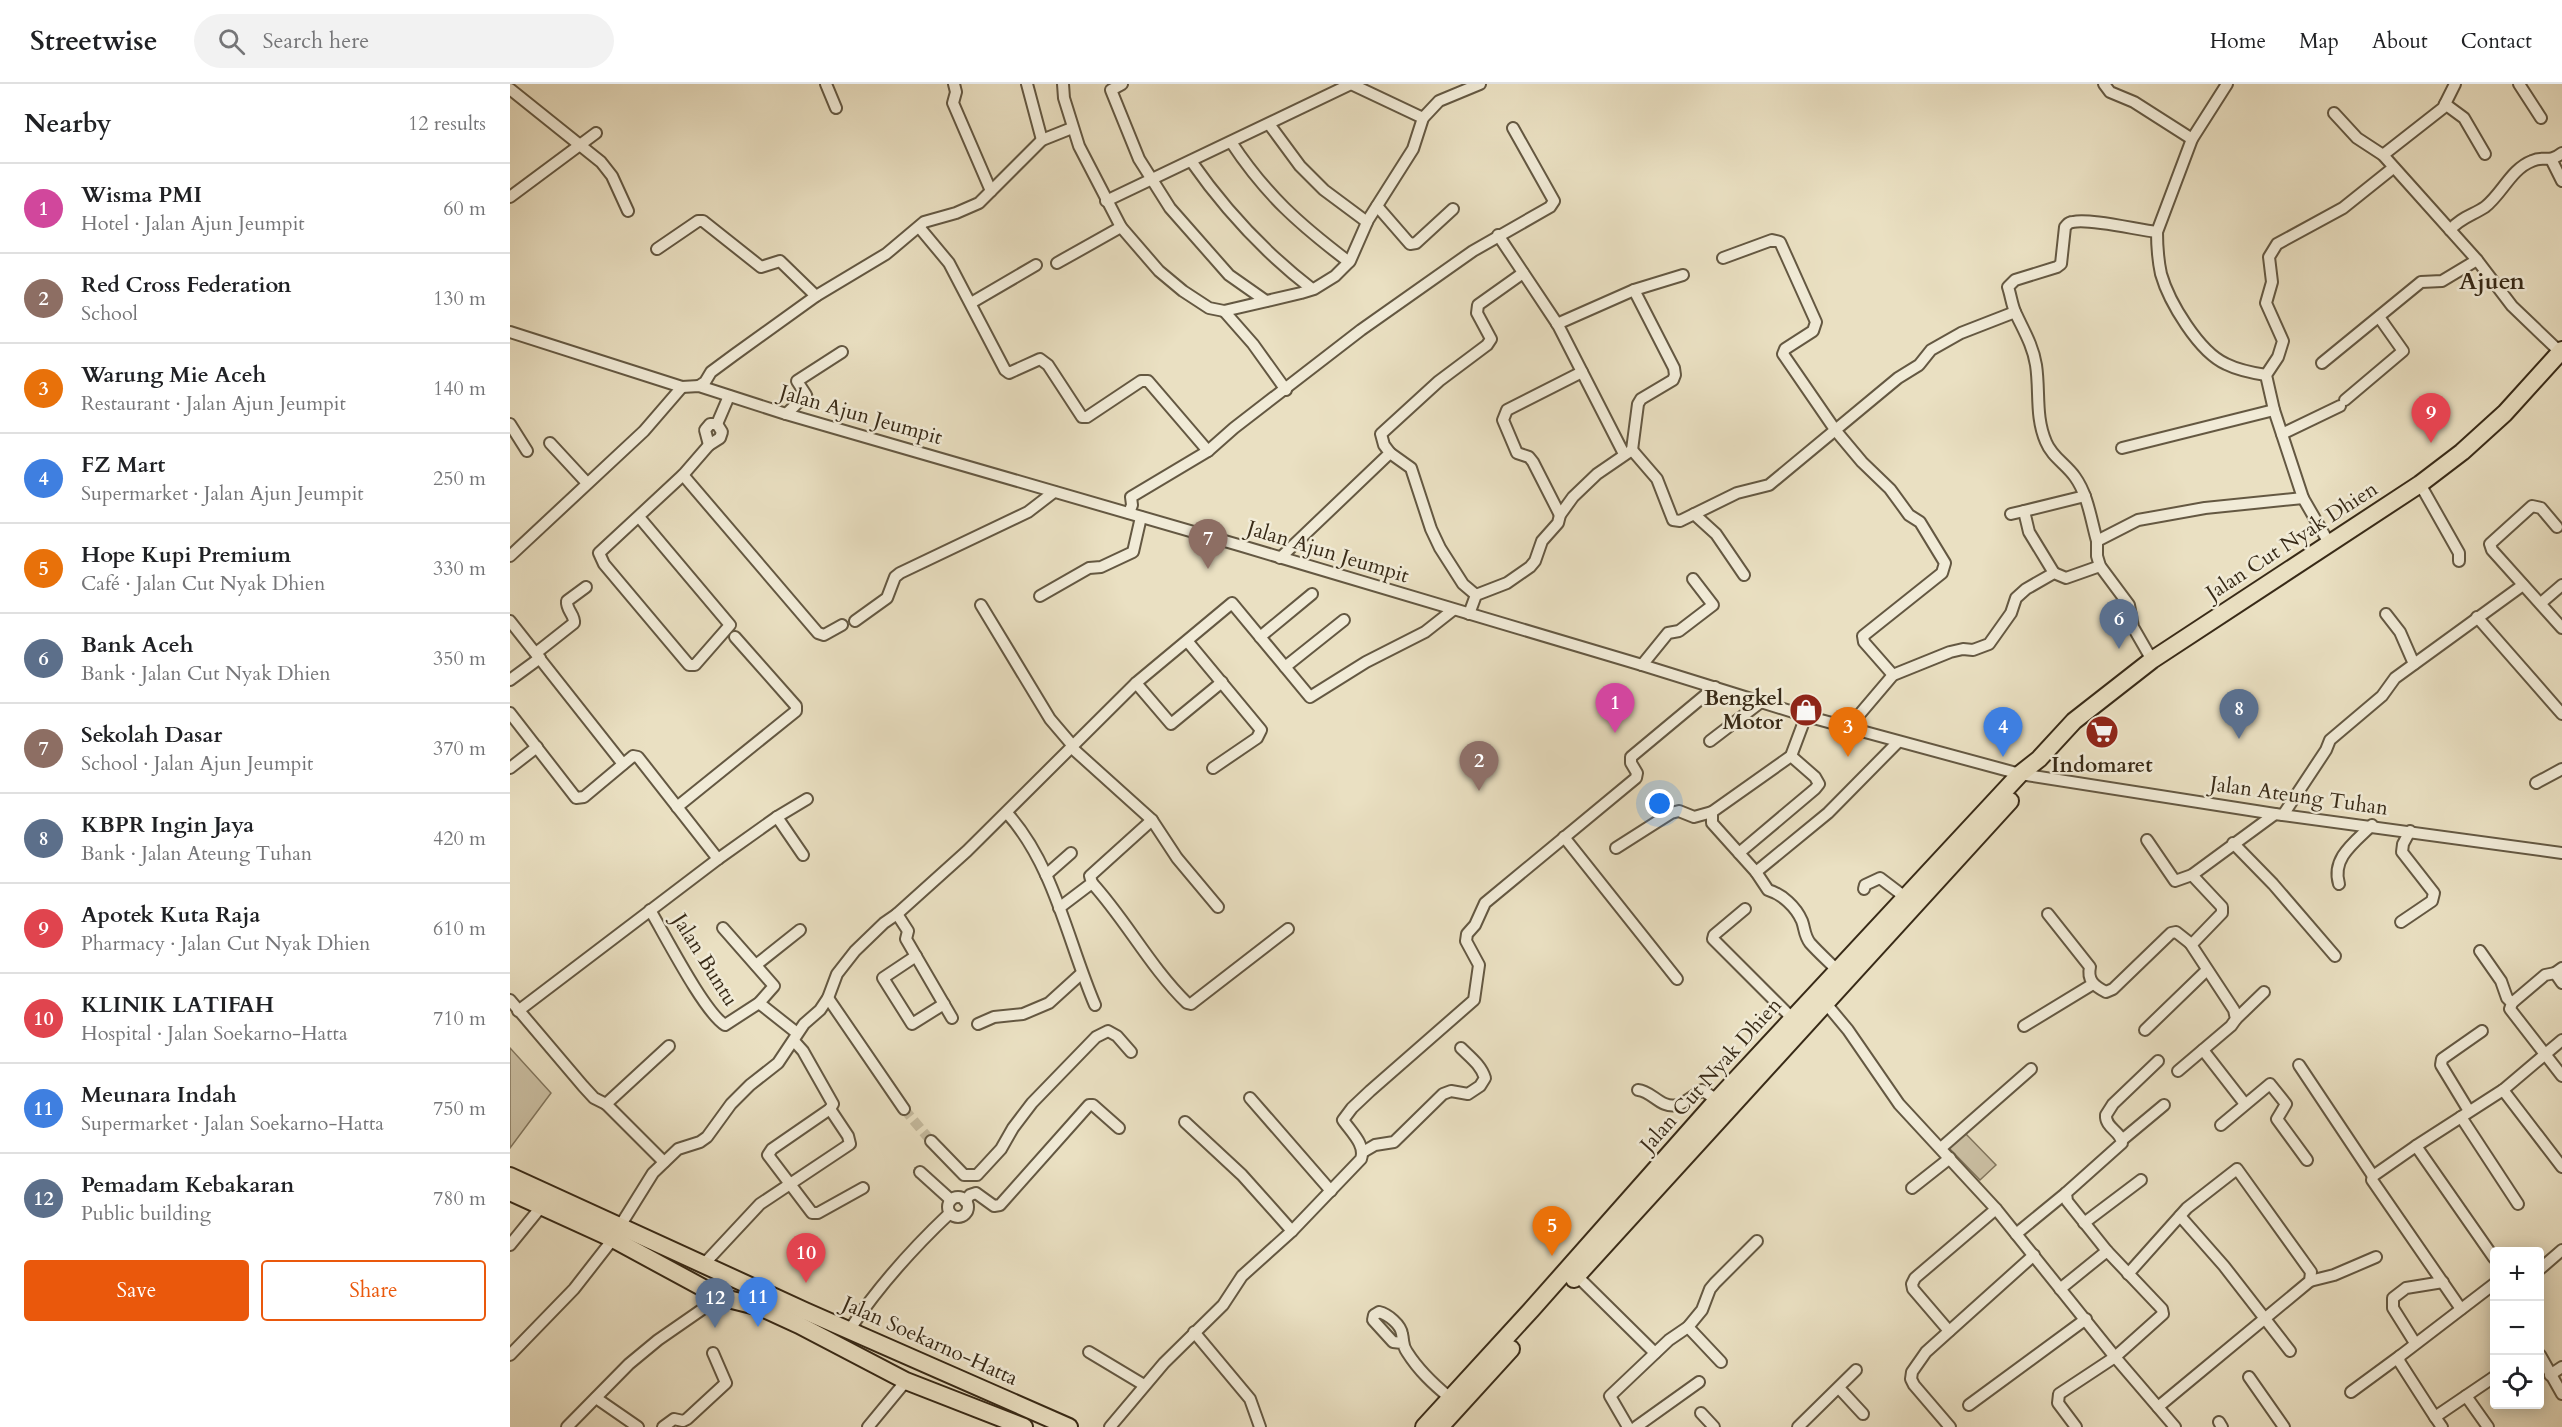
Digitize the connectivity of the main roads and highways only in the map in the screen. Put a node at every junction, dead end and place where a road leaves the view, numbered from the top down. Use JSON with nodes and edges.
{"nodes":[{"id":1,"x":2561,"y":351,"type":"edge"},
{"id":2,"x":2026,"y":775,"type":"junction"},
{"id":3,"x":1821,"y":998,"type":"junction"},
{"id":4,"x":510,"y":1176,"type":"edge"},
{"id":5,"x":520,"y":1191,"type":"edge"},
{"id":6,"x":616,"y":1233,"type":"junction"},
{"id":7,"x":802,"y":1318,"type":"junction"},
{"id":8,"x":1024,"y":1427,"type":"edge"},
{"id":9,"x":1070,"y":1427,"type":"edge"},
{"id":10,"x":1424,"y":1427,"type":"edge"},
{"id":11,"x":1440,"y":1427,"type":"edge"}],
"edges":[{"from":1,"to":2,"type":"highway","name":"Jalan Cut Nyak Dhien"},
{"from":2,"to":3,"type":"highway","name":"Jalan Cut Nyak Dhien"},
{"from":2,"to":3,"type":"highway","name":"Jalan Cut Nyak Dhien"},
{"from":3,"to":10,"type":"highway","name":"Jalan Cut Nyak Dhien"},
{"from":3,"to":11,"type":"highway","name":"Jalan Cut Nyak Dhien"},
{"from":4,"to":5,"type":"highway","name":"Jalan Soekarno-Hatta"},
{"from":5,"to":6,"type":"highway","name":"Jalan Soekarno-Hatta"},
{"from":5,"to":6,"type":"highway","name":"Jalan Soekarno-Hatta"},
{"from":6,"to":7,"type":"highway","name":"Jalan Soekarno-Hatta"},
{"from":6,"to":7,"type":"highway","name":"Jalan Soekarno-Hatta"},
{"from":7,"to":8,"type":"highway","name":"Jalan Soekarno-Hatta"},
{"from":7,"to":9,"type":"highway","name":"Jalan Soekarno-Hatta"}]}
